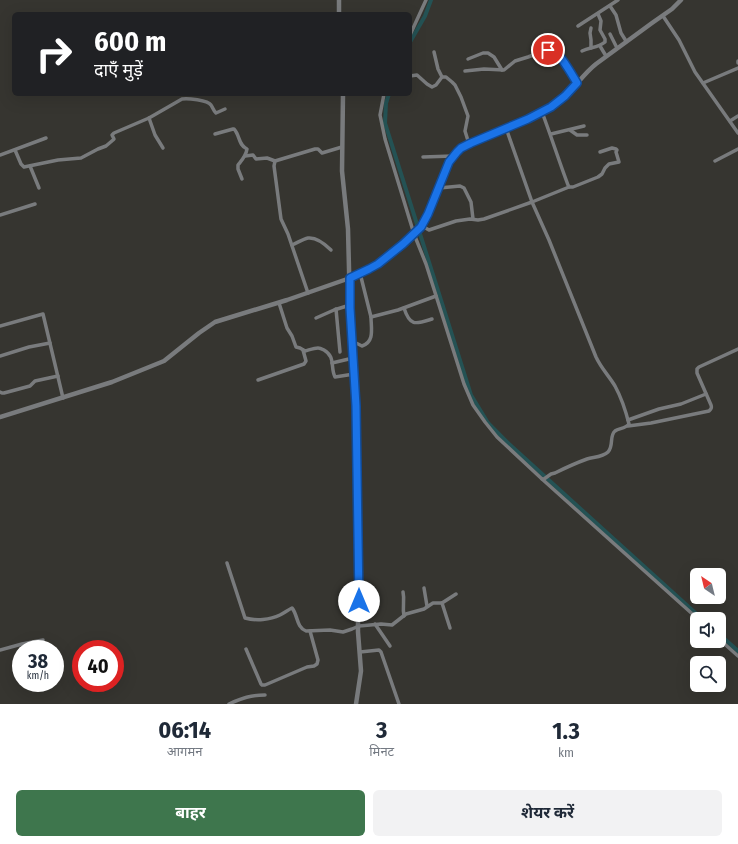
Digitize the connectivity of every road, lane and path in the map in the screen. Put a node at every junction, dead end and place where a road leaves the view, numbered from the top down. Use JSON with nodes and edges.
{"nodes":[{"id":1,"x":338,"y":0,"type":"edge"},
{"id":2,"x":426,"y":0,"type":"edge"},
{"id":3,"x":618,"y":0,"type":"edge"},
{"id":4,"x":681,"y":0,"type":"edge"},
{"id":5,"x":610,"y":6,"type":"junction"},
{"id":6,"x":339,"y":12,"type":"edge"},
{"id":7,"x":598,"y":14,"type":"junction"},
{"id":8,"x":663,"y":16,"type":"junction"},
{"id":9,"x":578,"y":26,"type":"dead end"},
{"id":10,"x":591,"y":28,"type":"dead end"},
{"id":11,"x":412,"y":31,"type":"edge"},
{"id":12,"x":610,"y":34,"type":"dead end"},
{"id":13,"x":626,"y":41,"type":"junction"},
{"id":14,"x":600,"y":46,"type":"junction"},
{"id":15,"x":591,"y":48,"type":"junction"},
{"id":16,"x":617,"y":48,"type":"junction"},
{"id":17,"x":582,"y":51,"type":"dead end"},
{"id":18,"x":434,"y":52,"type":"dead end"},
{"id":19,"x":606,"y":56,"type":"junction"},
{"id":20,"x":468,"y":59,"type":"dead end"},
{"id":21,"x":738,"y":68,"type":"edge"},
{"id":22,"x":502,"y":70,"type":"junction"},
{"id":23,"x":465,"y":71,"type":"dead end"},
{"id":24,"x":412,"y":76,"type":"edge"},
{"id":25,"x":442,"y":77,"type":"junction"},
{"id":26,"x":577,"y":83,"type":"junction"},
{"id":27,"x":703,"y":83,"type":"junction"},
{"id":28,"x":343,"y":96,"type":"edge"},
{"id":29,"x":384,"y":96,"type":"edge"},
{"id":30,"x":184,"y":98,"type":"joint"},
{"id":31,"x":225,"y":109,"type":"dead end"},
{"id":32,"x":542,"y":112,"type":"junction"},
{"id":33,"x":738,"y":116,"type":"edge"},
{"id":34,"x":149,"y":118,"type":"junction"},
{"id":35,"x":730,"y":121,"type":"junction"},
{"id":36,"x":584,"y":126,"type":"dead end"},
{"id":37,"x":506,"y":128,"type":"junction"},
{"id":38,"x":570,"y":130,"type":"junction"},
{"id":39,"x":738,"y":133,"type":"edge"},
{"id":40,"x":215,"y":134,"type":"dead end"},
{"id":41,"x":551,"y":134,"type":"junction"},
{"id":42,"x":588,"y":135,"type":"dead end"},
{"id":43,"x":46,"y":138,"type":"dead end"},
{"id":44,"x":469,"y":144,"type":"junction"},
{"id":45,"x":342,"y":147,"type":"junction"},
{"id":46,"x":163,"y":148,"type":"dead end"},
{"id":47,"x":738,"y":149,"type":"edge"},
{"id":48,"x":15,"y":150,"type":"junction"},
{"id":49,"x":600,"y":152,"type":"dead end"},
{"id":50,"x":0,"y":155,"type":"edge"},
{"id":51,"x":245,"y":156,"type":"junction"},
{"id":52,"x":453,"y":156,"type":"junction"},
{"id":53,"x":423,"y":157,"type":"dead end"},
{"id":54,"x":275,"y":161,"type":"junction"},
{"id":55,"x":715,"y":161,"type":"dead end"},
{"id":56,"x":30,"y":166,"type":"junction"},
{"id":57,"x":242,"y":179,"type":"dead end"},
{"id":58,"x":569,"y":187,"type":"junction"},
{"id":59,"x":39,"y":188,"type":"dead end"},
{"id":60,"x":439,"y":188,"type":"junction"},
{"id":61,"x":532,"y":202,"type":"junction"},
{"id":62,"x":35,"y":204,"type":"dead end"},
{"id":63,"x":0,"y":215,"type":"edge"},
{"id":64,"x":473,"y":219,"type":"junction"},
{"id":65,"x":421,"y":226,"type":"junction"},
{"id":66,"x":415,"y":233,"type":"junction"},
{"id":67,"x":292,"y":245,"type":"junction"},
{"id":68,"x":331,"y":250,"type":"dead end"},
{"id":69,"x":360,"y":273,"type":"junction"},
{"id":70,"x":350,"y":278,"type":"junction"},
{"id":71,"x":308,"y":293,"type":"junction"},
{"id":72,"x":436,"y":296,"type":"junction"},
{"id":73,"x":279,"y":303,"type":"junction"},
{"id":74,"x":350,"y":305,"type":"junction"},
{"id":75,"x":404,"y":308,"type":"junction"},
{"id":76,"x":336,"y":309,"type":"junction"},
{"id":77,"x":371,"y":317,"type":"junction"},
{"id":78,"x":316,"y":318,"type":"dead end"},
{"id":79,"x":432,"y":319,"type":"dead end"},
{"id":80,"x":0,"y":326,"type":"edge"},
{"id":81,"x":352,"y":341,"type":"junction"},
{"id":82,"x":50,"y":343,"type":"junction"},
{"id":83,"x":738,"y":349,"type":"edge"},
{"id":84,"x":303,"y":350,"type":"junction"},
{"id":85,"x":340,"y":352,"type":"dead end"},
{"id":86,"x":0,"y":356,"type":"edge"},
{"id":87,"x":354,"y":358,"type":"junction"},
{"id":88,"x":332,"y":363,"type":"junction"},
{"id":89,"x":354,"y":374,"type":"junction"},
{"id":90,"x":58,"y":376,"type":"junction"},
{"id":91,"x":258,"y":380,"type":"dead end"},
{"id":92,"x":0,"y":392,"type":"edge"},
{"id":93,"x":706,"y":394,"type":"junction"},
{"id":94,"x":63,"y":398,"type":"junction"},
{"id":95,"x":0,"y":417,"type":"edge"},
{"id":96,"x":628,"y":420,"type":"junction"},
{"id":97,"x":628,"y":426,"type":"junction"},
{"id":98,"x":543,"y":479,"type":"junction"},
{"id":99,"x":227,"y":563,"type":"dead end"},
{"id":100,"x":424,"y":588,"type":"dead end"},
{"id":101,"x":403,"y":592,"type":"dead end"},
{"id":102,"x":456,"y":594,"type":"dead end"},
{"id":103,"x":442,"y":603,"type":"junction"},
{"id":104,"x":427,"y":606,"type":"junction"},
{"id":105,"x":690,"y":612,"type":"edge"},
{"id":106,"x":404,"y":616,"type":"junction"},
{"id":107,"x":375,"y":624,"type":"junction"},
{"id":108,"x":358,"y":626,"type":"junction"},
{"id":109,"x":450,"y":628,"type":"dead end"},
{"id":110,"x":310,"y":631,"type":"junction"},
{"id":111,"x":726,"y":645,"type":"edge"},
{"id":112,"x":390,"y":646,"type":"dead end"},
{"id":113,"x":12,"y":647,"type":"edge"},
{"id":114,"x":246,"y":649,"type":"dead end"},
{"id":115,"x":0,"y":650,"type":"edge"},
{"id":116,"x":360,"y":652,"type":"junction"},
{"id":117,"x":738,"y":656,"type":"edge"},
{"id":118,"x":265,"y":695,"type":"dead end"},
{"id":119,"x":229,"y":704,"type":"edge"},
{"id":120,"x":356,"y":704,"type":"edge"},
{"id":121,"x":399,"y":704,"type":"edge"}],
"edges":[{"from":1,"to":6,"type":"street"},
{"from":2,"to":11,"type":"street"},
{"from":3,"to":5,"type":"street"},
{"from":4,"to":8,"type":"street"},
{"from":5,"to":7,"type":"street"},
{"from":5,"to":13,"type":"street"},
{"from":7,"to":9,"type":"street"},
{"from":7,"to":14,"type":"street"},
{"from":8,"to":13,"type":"street"},
{"from":8,"to":27,"type":"street"},
{"from":10,"to":15,"type":"street"},
{"from":12,"to":16,"type":"street"},
{"from":13,"to":16,"type":"street"},
{"from":14,"to":15,"type":"street"},
{"from":14,"to":19,"type":"street"},
{"from":15,"to":17,"type":"street"},
{"from":16,"to":19,"type":"street"},
{"from":18,"to":25,"type":"street"},
{"from":19,"to":26,"type":"street"},
{"from":20,"to":22,"type":"street"},
{"from":21,"to":27,"type":"street"},
{"from":22,"to":23,"type":"street"},
{"from":22,"to":26,"type":"street"},
{"from":24,"to":25,"type":"street"},
{"from":25,"to":44,"type":"street"},
{"from":26,"to":32,"type":"street"},
{"from":27,"to":35,"type":"street"},
{"from":28,"to":45,"type":"street"},
{"from":29,"to":66,"type":"street"},
{"from":30,"to":31,"type":"street"},
{"from":30,"to":34,"type":"street"},
{"from":32,"to":37,"type":"street"},
{"from":32,"to":41,"type":"street"},
{"from":33,"to":35,"type":"street"},
{"from":34,"to":46,"type":"street"},
{"from":34,"to":56,"type":"street"},
{"from":35,"to":39,"type":"street"},
{"from":36,"to":38,"type":"street"},
{"from":37,"to":44,"type":"street"},
{"from":37,"to":61,"type":"street"},
{"from":38,"to":41,"type":"street"},
{"from":38,"to":42,"type":"street"},
{"from":40,"to":51,"type":"street"},
{"from":41,"to":58,"type":"street"},
{"from":43,"to":48,"type":"street"},
{"from":44,"to":52,"type":"street"},
{"from":45,"to":54,"type":"street"},
{"from":45,"to":70,"type":"street"},
{"from":47,"to":55,"type":"street"},
{"from":48,"to":50,"type":"street"},
{"from":48,"to":56,"type":"street"},
{"from":49,"to":58,"type":"street"},
{"from":51,"to":54,"type":"street"},
{"from":51,"to":57,"type":"street"},
{"from":52,"to":53,"type":"street"},
{"from":52,"to":60,"type":"street"},
{"from":54,"to":67,"type":"street"},
{"from":56,"to":59,"type":"street"},
{"from":58,"to":61,"type":"street"},
{"from":60,"to":64,"type":"street"},
{"from":60,"to":65,"type":"street"},
{"from":61,"to":64,"type":"street"},
{"from":61,"to":96,"type":"street"},
{"from":62,"to":63,"type":"street"},
{"from":64,"to":65,"type":"street"},
{"from":65,"to":66,"type":"street"},
{"from":66,"to":69,"type":"street"},
{"from":66,"to":72,"type":"street"},
{"from":67,"to":68,"type":"street"},
{"from":67,"to":71,"type":"street"},
{"from":69,"to":70,"type":"street"},
{"from":69,"to":77,"type":"street"},
{"from":70,"to":71,"type":"street"},
{"from":70,"to":74,"type":"street"},
{"from":71,"to":73,"type":"street"},
{"from":72,"to":75,"type":"street"},
{"from":72,"to":98,"type":"street"},
{"from":73,"to":84,"type":"street"},
{"from":73,"to":94,"type":"street"},
{"from":74,"to":76,"type":"street"},
{"from":74,"to":81,"type":"street"},
{"from":75,"to":77,"type":"street"},
{"from":75,"to":79,"type":"street"},
{"from":76,"to":78,"type":"street"},
{"from":76,"to":85,"type":"street"},
{"from":77,"to":81,"type":"street"},
{"from":80,"to":82,"type":"street"},
{"from":81,"to":87,"type":"street"},
{"from":82,"to":86,"type":"street"},
{"from":82,"to":90,"type":"street"},
{"from":83,"to":93,"type":"street"},
{"from":84,"to":88,"type":"street"},
{"from":84,"to":91,"type":"street"},
{"from":87,"to":88,"type":"street"},
{"from":87,"to":89,"type":"street"},
{"from":88,"to":89,"type":"street"},
{"from":89,"to":108,"type":"street"},
{"from":90,"to":92,"type":"street"},
{"from":90,"to":94,"type":"street"},
{"from":93,"to":96,"type":"street"},
{"from":93,"to":97,"type":"street"},
{"from":94,"to":95,"type":"street"},
{"from":96,"to":97,"type":"street"},
{"from":97,"to":98,"type":"street"},
{"from":98,"to":105,"type":"street"},
{"from":99,"to":110,"type":"street"},
{"from":100,"to":104,"type":"street"},
{"from":101,"to":106,"type":"street"},
{"from":102,"to":103,"type":"street"},
{"from":103,"to":104,"type":"street"},
{"from":103,"to":109,"type":"street"},
{"from":104,"to":106,"type":"street"},
{"from":106,"to":107,"type":"street"},
{"from":107,"to":108,"type":"street"},
{"from":107,"to":112,"type":"street"},
{"from":108,"to":110,"type":"street"},
{"from":108,"to":116,"type":"street"},
{"from":110,"to":114,"type":"street"},
{"from":111,"to":117,"type":"street"},
{"from":113,"to":115,"type":"street"},
{"from":116,"to":120,"type":"street"},
{"from":116,"to":121,"type":"street"},
{"from":118,"to":119,"type":"street"}]}
